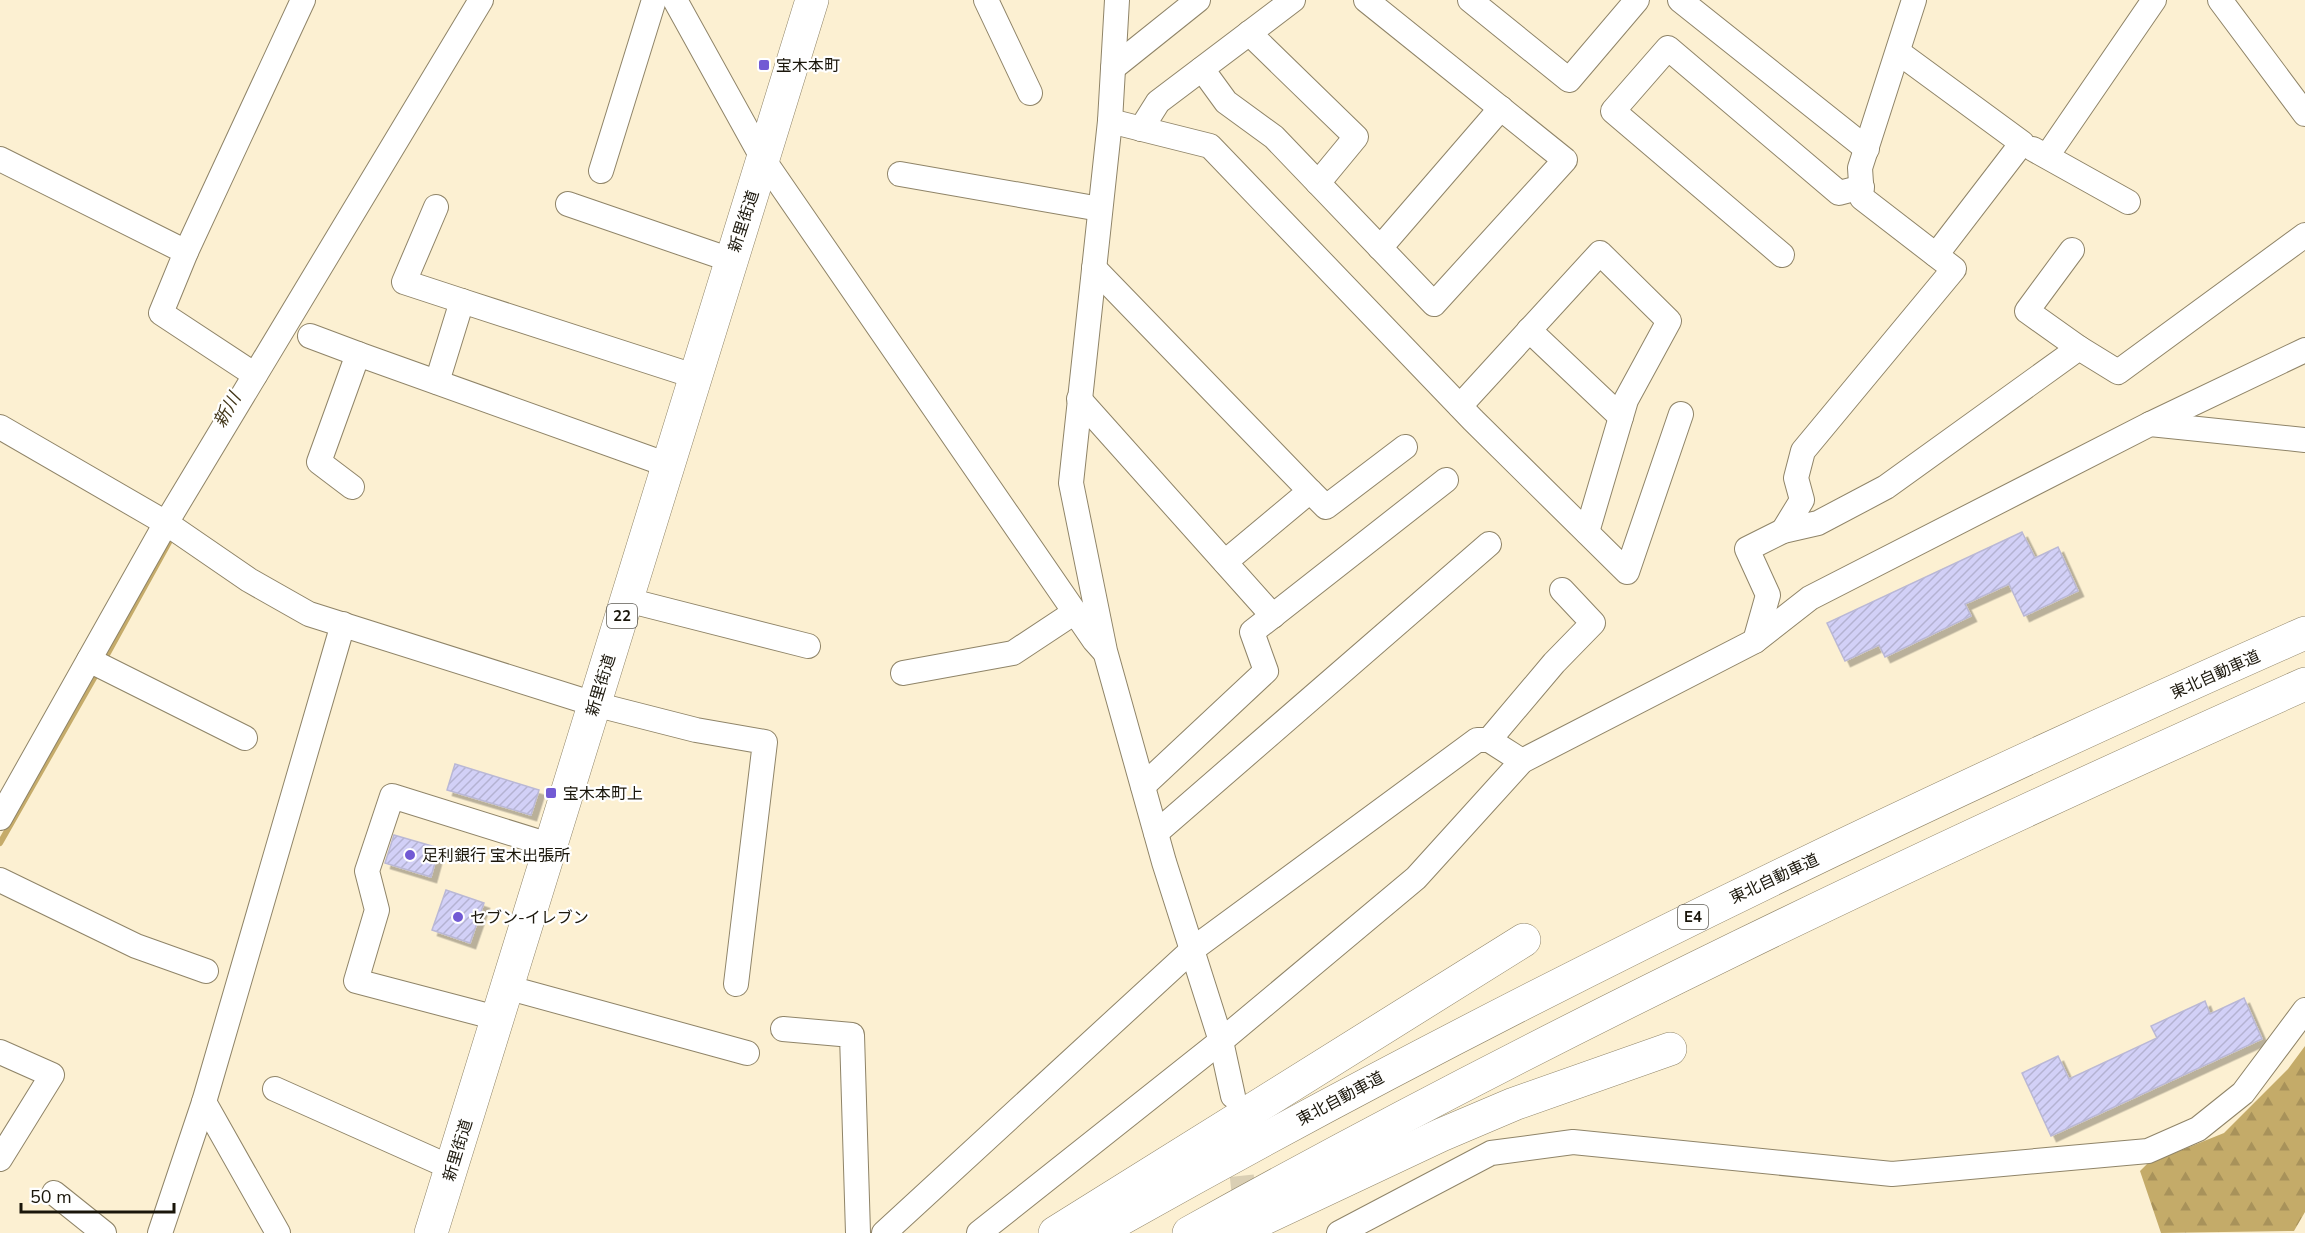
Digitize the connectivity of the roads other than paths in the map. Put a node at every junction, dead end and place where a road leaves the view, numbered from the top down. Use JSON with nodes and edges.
{"nodes":[{"id":1,"x":303,"y":0,"type":"edge"},
{"id":2,"x":481,"y":0,"type":"edge"},
{"id":3,"x":654,"y":0,"type":"edge"},
{"id":4,"x":675,"y":0,"type":"edge"},
{"id":5,"x":812,"y":0,"type":"edge"},
{"id":6,"x":986,"y":0,"type":"edge"},
{"id":7,"x":1117,"y":0,"type":"edge"},
{"id":8,"x":1198,"y":0,"type":"edge"},
{"id":9,"x":1293,"y":0,"type":"edge"},
{"id":10,"x":1366,"y":0,"type":"edge"},
{"id":11,"x":1470,"y":0,"type":"edge"},
{"id":12,"x":1637,"y":0,"type":"edge"},
{"id":13,"x":1680,"y":0,"type":"edge"},
{"id":14,"x":1914,"y":0,"type":"edge"},
{"id":15,"x":2154,"y":0,"type":"edge"},
{"id":16,"x":2220,"y":0,"type":"edge"},
{"id":17,"x":1249,"y":33,"type":"junction"},
{"id":18,"x":1898,"y":52,"type":"junction"},
{"id":19,"x":1113,"y":68,"type":"junction"},
{"id":20,"x":1202,"y":69,"type":"junction"},
{"id":21,"x":1030,"y":93,"type":"dead end"},
{"id":22,"x":1501,"y":108,"type":"junction"},
{"id":23,"x":2305,"y":114,"type":"edge"},
{"id":24,"x":1110,"y":121,"type":"junction"},
{"id":25,"x":1141,"y":129,"type":"junction"},
{"id":26,"x":2022,"y":142,"type":"junction"},
{"id":27,"x":1866,"y":149,"type":"junction"},
{"id":28,"x":2046,"y":156,"type":"junction"},
{"id":29,"x":0,"y":159,"type":"edge"},
{"id":30,"x":763,"y":159,"type":"junction"},
{"id":31,"x":601,"y":171,"type":"dead end"},
{"id":32,"x":900,"y":174,"type":"dead end"},
{"id":33,"x":1318,"y":183,"type":"junction"},
{"id":34,"x":1862,"y":187,"type":"junction"},
{"id":35,"x":2128,"y":202,"type":"dead end"},
{"id":36,"x":568,"y":204,"type":"dead end"},
{"id":37,"x":436,"y":207,"type":"dead end"},
{"id":38,"x":1100,"y":208,"type":"junction"},
{"id":39,"x":2305,"y":235,"type":"edge"},
{"id":40,"x":1380,"y":248,"type":"junction"},
{"id":41,"x":2072,"y":250,"type":"dead end"},
{"id":42,"x":186,"y":252,"type":"junction"},
{"id":43,"x":1782,"y":255,"type":"dead end"},
{"id":44,"x":1936,"y":255,"type":"junction"},
{"id":45,"x":731,"y":260,"type":"junction"},
{"id":46,"x":1094,"y":268,"type":"junction"},
{"id":47,"x":462,"y":301,"type":"junction"},
{"id":48,"x":1529,"y":330,"type":"junction"},
{"id":49,"x":310,"y":336,"type":"dead end"},
{"id":50,"x":2079,"y":348,"type":"junction"},
{"id":51,"x":2305,"y":350,"type":"edge"},
{"id":52,"x":358,"y":354,"type":"junction"},
{"id":53,"x":255,"y":375,"type":"junction"},
{"id":54,"x":697,"y":377,"type":"junction"},
{"id":55,"x":437,"y":382,"type":"junction"},
{"id":56,"x":1079,"y":399,"type":"junction"},
{"id":57,"x":1460,"y":406,"type":"junction"},
{"id":58,"x":1681,"y":414,"type":"dead end"},
{"id":59,"x":1621,"y":417,"type":"junction"},
{"id":60,"x":2150,"y":424,"type":"junction"},
{"id":61,"x":0,"y":427,"type":"edge"},
{"id":62,"x":2305,"y":440,"type":"edge"},
{"id":63,"x":1406,"y":447,"type":"dead end"},
{"id":64,"x":668,"y":465,"type":"junction"},
{"id":65,"x":1446,"y":480,"type":"dead end"},
{"id":66,"x":352,"y":487,"type":"dead end"},
{"id":67,"x":1311,"y":491,"type":"junction"},
{"id":68,"x":176,"y":529,"type":"junction"},
{"id":69,"x":1784,"y":531,"type":"junction"},
{"id":70,"x":1587,"y":532,"type":"junction"},
{"id":71,"x":1489,"y":544,"type":"dead end"},
{"id":72,"x":1226,"y":562,"type":"junction"},
{"id":73,"x":1562,"y":590,"type":"dead end"},
{"id":74,"x":627,"y":600,"type":"junction"},
{"id":75,"x":1074,"y":612,"type":"junction"},
{"id":76,"x":1273,"y":616,"type":"junction"},
{"id":77,"x":343,"y":624,"type":"junction"},
{"id":78,"x":2305,"y":633,"type":"edge"},
{"id":79,"x":1755,"y":641,"type":"junction"},
{"id":80,"x":808,"y":645,"type":"dead end"},
{"id":81,"x":1105,"y":651,"type":"junction"},
{"id":82,"x":89,"y":660,"type":"junction"},
{"id":83,"x":903,"y":673,"type":"dead end"},
{"id":84,"x":2305,"y":684,"type":"edge"},
{"id":85,"x":594,"y":704,"type":"junction"},
{"id":86,"x":245,"y":738,"type":"dead end"},
{"id":87,"x":1489,"y":740,"type":"junction"},
{"id":88,"x":1522,"y":761,"type":"junction"},
{"id":89,"x":1143,"y":786,"type":"junction"},
{"id":90,"x":0,"y":818,"type":"edge"},
{"id":91,"x":1156,"y":833,"type":"junction"},
{"id":92,"x":549,"y":845,"type":"junction"},
{"id":93,"x":0,"y":880,"type":"edge"},
{"id":94,"x":1524,"y":940,"type":"dead end"},
{"id":95,"x":1193,"y":949,"type":"junction"},
{"id":96,"x":206,"y":971,"type":"dead end"},
{"id":97,"x":736,"y":984,"type":"dead end"},
{"id":98,"x":506,"y":987,"type":"junction"},
{"id":99,"x":2305,"y":1010,"type":"edge"},
{"id":100,"x":497,"y":1018,"type":"junction"},
{"id":101,"x":783,"y":1029,"type":"dead end"},
{"id":102,"x":1221,"y":1041,"type":"junction"},
{"id":103,"x":1670,"y":1048,"type":"dead end"},
{"id":104,"x":0,"y":1052,"type":"edge"},
{"id":105,"x":747,"y":1053,"type":"dead end"},
{"id":106,"x":275,"y":1089,"type":"dead end"},
{"id":107,"x":1233,"y":1096,"type":"dead end"},
{"id":108,"x":204,"y":1101,"type":"junction"},
{"id":109,"x":0,"y":1159,"type":"edge"},
{"id":110,"x":452,"y":1168,"type":"junction"},
{"id":111,"x":54,"y":1193,"type":"dead end"},
{"id":112,"x":104,"y":1233,"type":"edge"},
{"id":113,"x":160,"y":1233,"type":"edge"},
{"id":114,"x":278,"y":1233,"type":"edge"},
{"id":115,"x":431,"y":1233,"type":"edge"},
{"id":116,"x":858,"y":1233,"type":"edge"},
{"id":117,"x":884,"y":1233,"type":"edge"},
{"id":118,"x":979,"y":1233,"type":"edge"},
{"id":119,"x":1054,"y":1233,"type":"edge"},
{"id":120,"x":1096,"y":1233,"type":"edge"},
{"id":121,"x":1189,"y":1233,"type":"edge"},
{"id":122,"x":1233,"y":1233,"type":"edge"},
{"id":123,"x":1339,"y":1233,"type":"edge"}],
"edges":[{"from":1,"to":42,"type":"street"},
{"from":2,"to":53,"type":"street"},
{"from":3,"to":31,"type":"street"},
{"from":4,"to":30,"type":"street"},
{"from":5,"to":30,"type":"main road","name":"新里街道","number":"22"},
{"from":6,"to":21,"type":"street"},
{"from":7,"to":19,"type":"street"},
{"from":8,"to":19,"type":"street"},
{"from":9,"to":17,"type":"street"},
{"from":10,"to":22,"type":"street"},
{"from":11,"to":12,"type":"street"},
{"from":13,"to":27,"type":"street"},
{"from":14,"to":18,"type":"street"},
{"from":15,"to":28,"type":"street"},
{"from":16,"to":23,"type":"street"},
{"from":17,"to":20,"type":"street"},
{"from":17,"to":33,"type":"street"},
{"from":18,"to":26,"type":"street"},
{"from":18,"to":27,"type":"street"},
{"from":19,"to":24,"type":"street"},
{"from":20,"to":25,"type":"street"},
{"from":20,"to":33,"type":"street"},
{"from":22,"to":40,"type":"street"},
{"from":22,"to":40,"type":"street"},
{"from":24,"to":25,"type":"street"},
{"from":24,"to":38,"type":"street"},
{"from":25,"to":57,"type":"street"},
{"from":26,"to":28,"type":"street"},
{"from":26,"to":44,"type":"street"},
{"from":27,"to":34,"type":"street"},
{"from":28,"to":35,"type":"street"},
{"from":29,"to":42,"type":"street"},
{"from":30,"to":45,"type":"main road","name":"新里街道","number":"22"},
{"from":30,"to":75,"type":"street"},
{"from":32,"to":38,"type":"street"},
{"from":33,"to":40,"type":"street"},
{"from":34,"to":43,"type":"street"},
{"from":34,"to":44,"type":"street"},
{"from":36,"to":45,"type":"street"},
{"from":37,"to":47,"type":"street"},
{"from":38,"to":46,"type":"street"},
{"from":39,"to":50,"type":"street"},
{"from":41,"to":50,"type":"street"},
{"from":42,"to":53,"type":"street"},
{"from":44,"to":69,"type":"street"},
{"from":45,"to":54,"type":"main road","name":"新里街道","number":"22"},
{"from":46,"to":56,"type":"street"},
{"from":46,"to":67,"type":"street"},
{"from":47,"to":54,"type":"street"},
{"from":47,"to":55,"type":"street"},
{"from":48,"to":57,"type":"street"},
{"from":48,"to":59,"type":"street"},
{"from":48,"to":59,"type":"street"},
{"from":49,"to":52,"type":"street"},
{"from":50,"to":69,"type":"street"},
{"from":51,"to":60,"type":"street"},
{"from":52,"to":55,"type":"street"},
{"from":52,"to":66,"type":"street"},
{"from":53,"to":68,"type":"street"},
{"from":54,"to":64,"type":"main road","name":"新里街道","number":"22"},
{"from":55,"to":64,"type":"street"},
{"from":56,"to":72,"type":"street"},
{"from":56,"to":81,"type":"street"},
{"from":57,"to":70,"type":"street"},
{"from":58,"to":70,"type":"street"},
{"from":59,"to":70,"type":"street"},
{"from":60,"to":62,"type":"street"},
{"from":60,"to":79,"type":"street"},
{"from":61,"to":68,"type":"street"},
{"from":63,"to":67,"type":"street"},
{"from":64,"to":74,"type":"main road","name":"新里街道","number":"22"},
{"from":65,"to":76,"type":"street"},
{"from":67,"to":72,"type":"street"},
{"from":68,"to":77,"type":"street"},
{"from":68,"to":82,"type":"street"},
{"from":69,"to":79,"type":"street"},
{"from":71,"to":91,"type":"street"},
{"from":72,"to":76,"type":"street"},
{"from":73,"to":87,"type":"street"},
{"from":74,"to":80,"type":"street"},
{"from":74,"to":85,"type":"main road","name":"新里街道","number":"22"},
{"from":75,"to":81,"type":"street"},
{"from":75,"to":83,"type":"street"},
{"from":76,"to":89,"type":"street"},
{"from":77,"to":85,"type":"street"},
{"from":77,"to":108,"type":"street"},
{"from":78,"to":120,"type":"main road","name":"東北自動車道","number":"E4"},
{"from":79,"to":88,"type":"street"},
{"from":81,"to":89,"type":"street"},
{"from":82,"to":86,"type":"street"},
{"from":82,"to":90,"type":"street"},
{"from":84,"to":121,"type":"main road"},
{"from":85,"to":92,"type":"main road","name":"新里街道","number":"22"},
{"from":85,"to":97,"type":"street"},
{"from":87,"to":88,"type":"street"},
{"from":87,"to":95,"type":"street"},
{"from":88,"to":102,"type":"street"},
{"from":89,"to":91,"type":"street"},
{"from":91,"to":95,"type":"street"},
{"from":92,"to":98,"type":"main road","name":"新里街道","number":"22"},
{"from":92,"to":100,"type":"street"},
{"from":93,"to":96,"type":"street"},
{"from":94,"to":119,"type":"main road"},
{"from":95,"to":102,"type":"street"},
{"from":95,"to":117,"type":"street"},
{"from":98,"to":100,"type":"main road","name":"新里街道","number":"22"},
{"from":98,"to":105,"type":"street"},
{"from":99,"to":123,"type":"street"},
{"from":100,"to":110,"type":"main road","name":"新里街道","number":"22"},
{"from":101,"to":116,"type":"street"},
{"from":102,"to":107,"type":"street"},
{"from":102,"to":118,"type":"street"},
{"from":103,"to":122,"type":"main road"},
{"from":104,"to":109,"type":"street"},
{"from":106,"to":110,"type":"street"},
{"from":108,"to":113,"type":"street"},
{"from":108,"to":114,"type":"street"},
{"from":110,"to":115,"type":"main road","name":"新里街道","number":"22"},
{"from":111,"to":112,"type":"street"}]}
